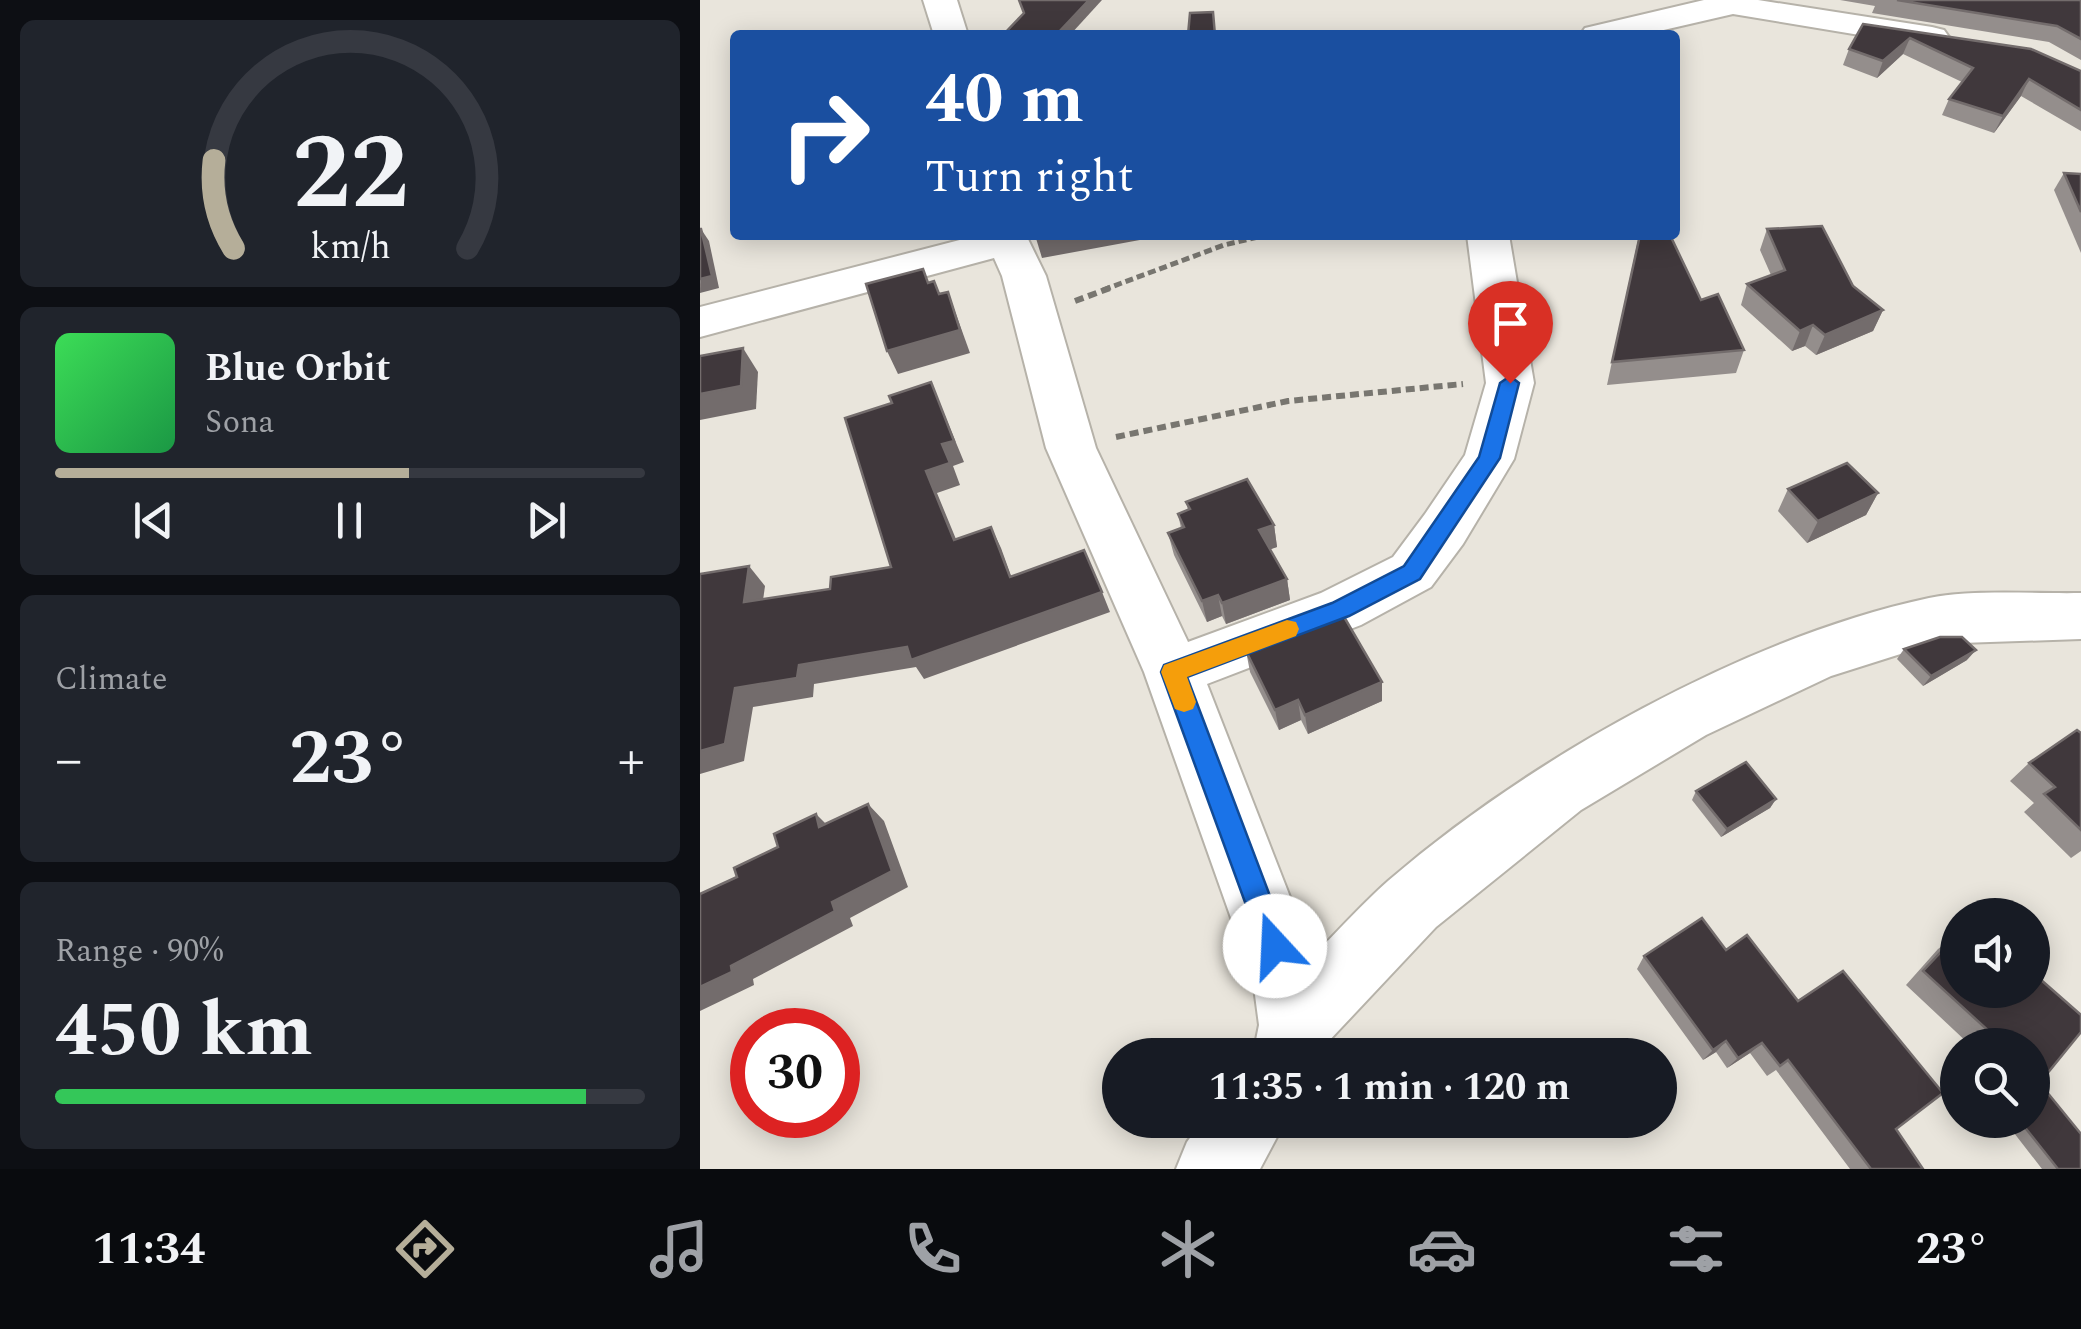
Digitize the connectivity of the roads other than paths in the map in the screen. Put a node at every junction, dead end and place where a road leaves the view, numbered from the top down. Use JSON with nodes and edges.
{"nodes":[{"id":1,"x":940,"y":0,"type":"edge"},
{"id":2,"x":1737,"y":1,"type":"edge"},
{"id":3,"x":949,"y":30,"type":"edge"},
{"id":4,"x":1618,"y":30,"type":"edge"},
{"id":5,"x":1964,"y":42,"type":"edge"},
{"id":6,"x":999,"y":240,"type":"edge"},
{"id":7,"x":1007,"y":240,"type":"edge"},
{"id":8,"x":1489,"y":240,"type":"edge"},
{"id":9,"x":700,"y":322,"type":"edge"},
{"id":10,"x":2081,"y":616,"type":"edge"},
{"id":11,"x":1173,"y":672,"type":"junction"},
{"id":12,"x":1290,"y":1038,"type":"edge"},
{"id":13,"x":1292,"y":1038,"type":"edge"},
{"id":14,"x":1236,"y":1138,"type":"edge"},
{"id":15,"x":1214,"y":1169,"type":"edge"}],
"edges":[{"from":1,"to":3,"type":"street"},
{"from":2,"to":4,"type":"street"},
{"from":2,"to":5,"type":"street"},
{"from":6,"to":9,"type":"street"},
{"from":7,"to":11,"type":"street"},
{"from":8,"to":11,"type":"street"},
{"from":10,"to":13,"type":"street"},
{"from":11,"to":12,"type":"street"},
{"from":14,"to":15,"type":"street"}]}
